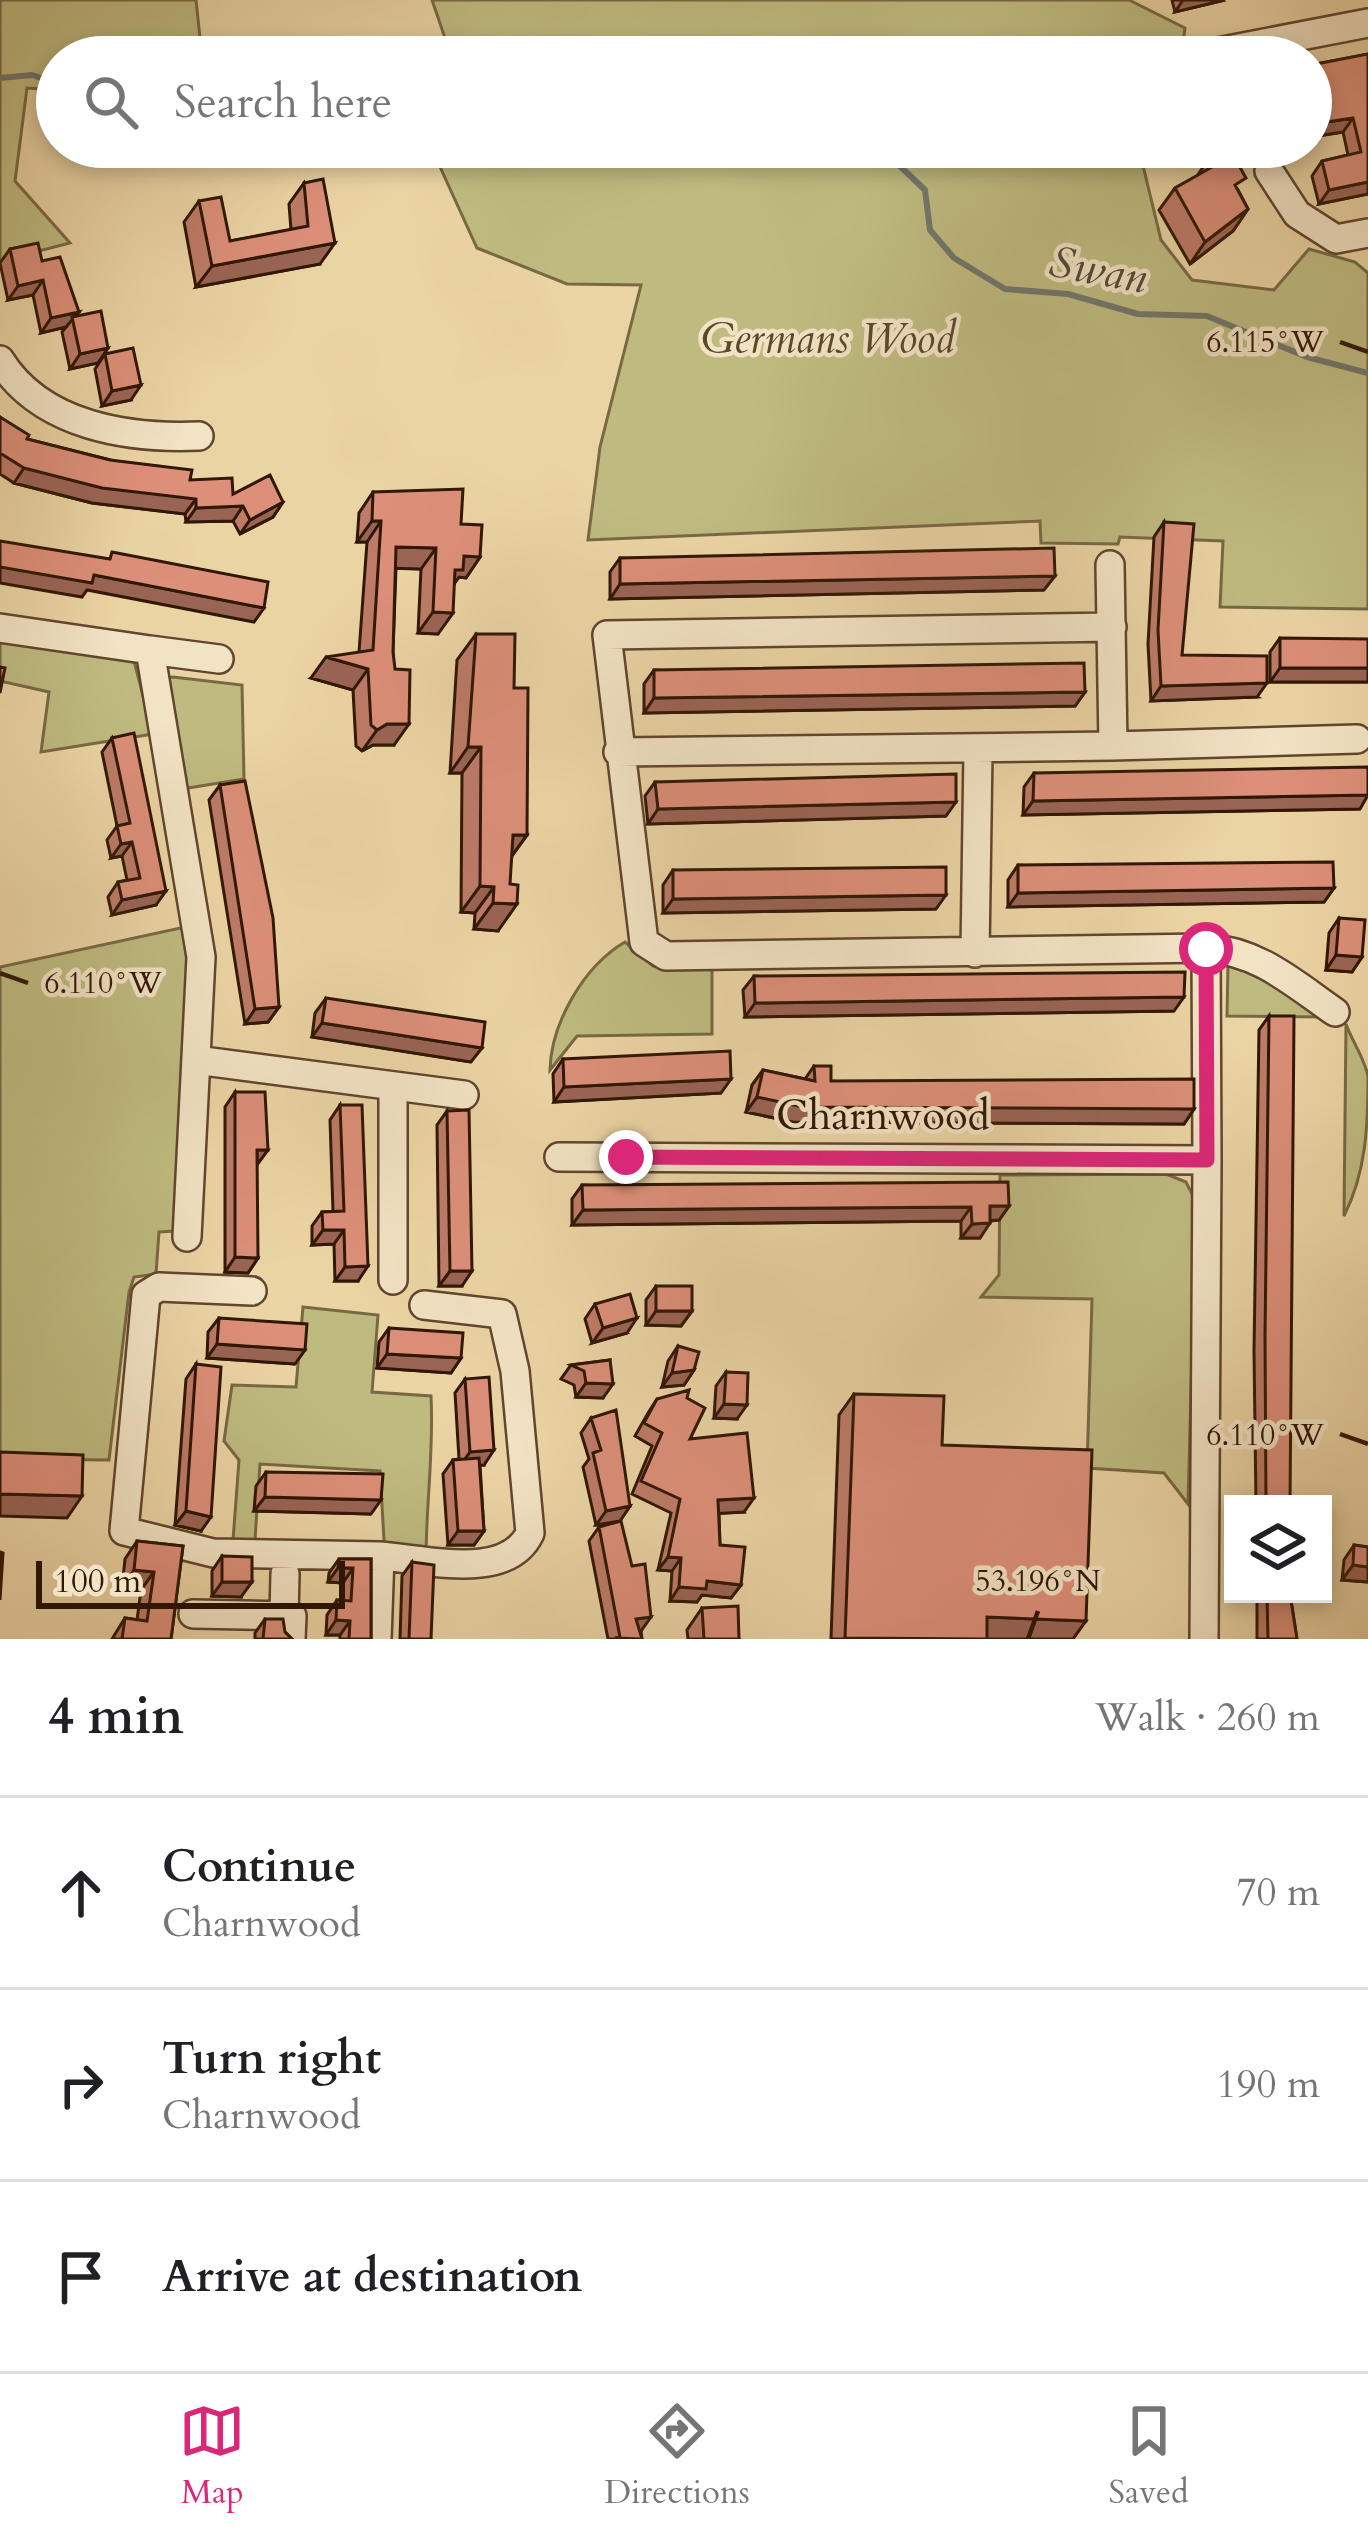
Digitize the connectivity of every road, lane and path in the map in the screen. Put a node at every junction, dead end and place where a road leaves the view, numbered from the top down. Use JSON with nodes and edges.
{"nodes":[{"id":1,"x":1368,"y":23,"type":"edge"},
{"id":2,"x":1301,"y":36,"type":"edge"},
{"id":3,"x":1269,"y":171,"type":"dead end"},
{"id":4,"x":1368,"y":232,"type":"edge"},
{"id":5,"x":0,"y":360,"type":"edge"},
{"id":6,"x":200,"y":436,"type":"dead end"},
{"id":7,"x":1110,"y":565,"type":"dead end"},
{"id":8,"x":1112,"y":627,"type":"junction"},
{"id":9,"x":0,"y":628,"type":"edge"},
{"id":10,"x":150,"y":650,"type":"junction"},
{"id":11,"x":219,"y":659,"type":"dead end"},
{"id":12,"x":1358,"y":739,"type":"dead end"},
{"id":13,"x":1113,"y":746,"type":"junction"},
{"id":14,"x":618,"y":752,"type":"junction"},
{"id":15,"x":978,"y":752,"type":"junction"},
{"id":16,"x":1206,"y":949,"type":"junction"},
{"id":17,"x":974,"y":953,"type":"junction"},
{"id":18,"x":1335,"y":1012,"type":"dead end"},
{"id":19,"x":196,"y":1060,"type":"junction"},
{"id":20,"x":393,"y":1088,"type":"junction"},
{"id":21,"x":464,"y":1095,"type":"dead end"},
{"id":22,"x":559,"y":1157,"type":"dead end"},
{"id":23,"x":1207,"y":1160,"type":"junction"},
{"id":24,"x":187,"y":1237,"type":"dead end"},
{"id":25,"x":393,"y":1280,"type":"dead end"},
{"id":26,"x":252,"y":1292,"type":"dead end"},
{"id":27,"x":424,"y":1305,"type":"dead end"},
{"id":28,"x":380,"y":1556,"type":"junction"},
{"id":29,"x":285,"y":1574,"type":"dead end"},
{"id":30,"x":193,"y":1617,"type":"edge"},
{"id":31,"x":287,"y":1627,"type":"edge"},
{"id":32,"x":377,"y":1639,"type":"edge"},
{"id":33,"x":1204,"y":1639,"type":"edge"}],
"edges":[{"from":1,"to":2,"type":"street"},
{"from":3,"to":4,"type":"street"},
{"from":5,"to":6,"type":"street"},
{"from":7,"to":8,"type":"street"},
{"from":8,"to":13,"type":"street"},
{"from":8,"to":14,"type":"street"},
{"from":9,"to":10,"type":"street"},
{"from":10,"to":11,"type":"street"},
{"from":10,"to":19,"type":"street"},
{"from":12,"to":13,"type":"street"},
{"from":13,"to":15,"type":"street"},
{"from":14,"to":15,"type":"street"},
{"from":14,"to":17,"type":"street"},
{"from":15,"to":17,"type":"street"},
{"from":16,"to":17,"type":"street"},
{"from":16,"to":18,"type":"street"},
{"from":16,"to":23,"type":"street"},
{"from":19,"to":20,"type":"street"},
{"from":19,"to":24,"type":"street"},
{"from":20,"to":21,"type":"street"},
{"from":20,"to":25,"type":"street"},
{"from":22,"to":23,"type":"street","name":"Charnwood"},
{"from":23,"to":33,"type":"street"},
{"from":26,"to":28,"type":"street"},
{"from":27,"to":28,"type":"street"},
{"from":28,"to":32,"type":"street"},
{"from":29,"to":31,"type":"street"},
{"from":30,"to":31,"type":"street"}]}
